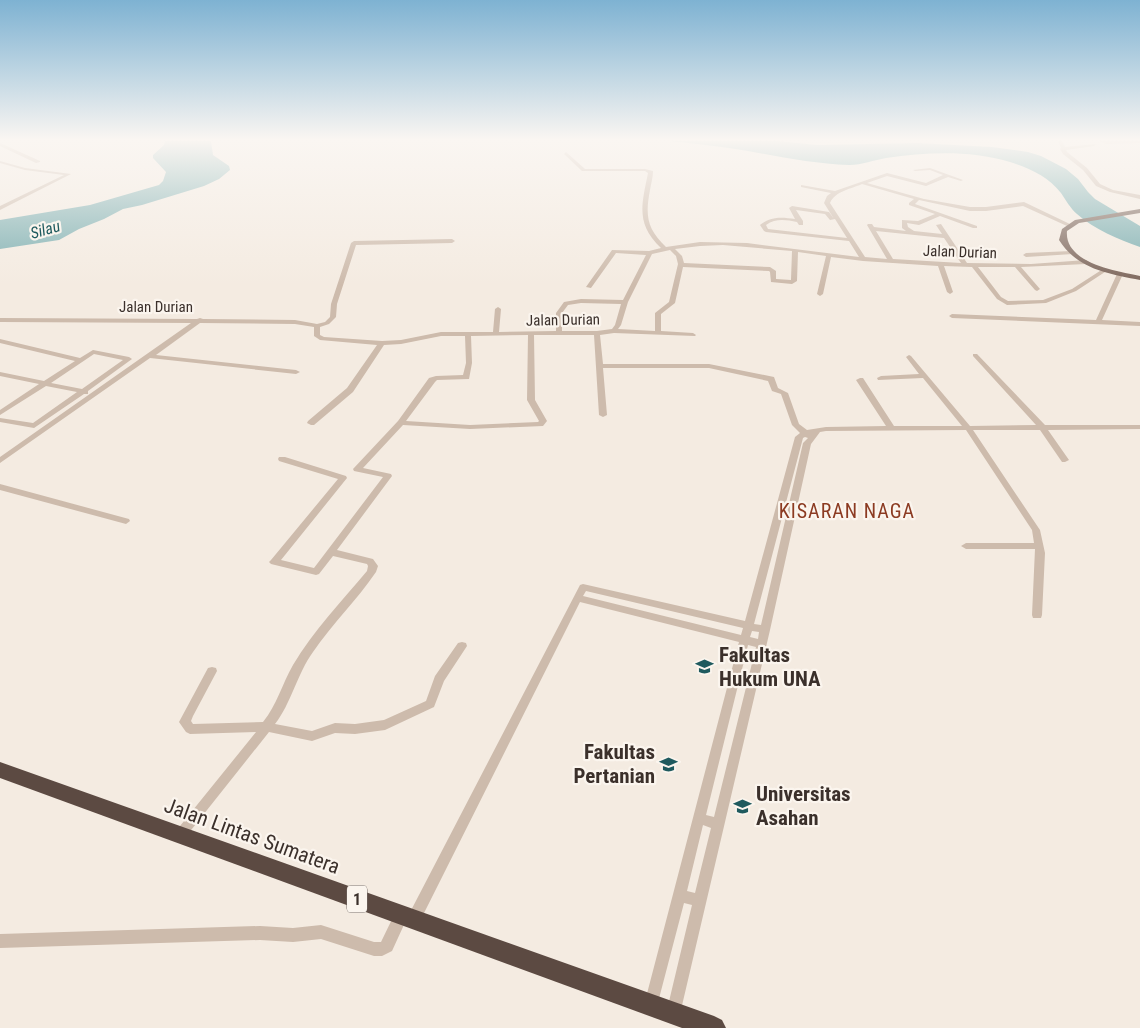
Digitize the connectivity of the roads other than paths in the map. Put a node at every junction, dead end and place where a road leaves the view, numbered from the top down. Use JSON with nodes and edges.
{"nodes":[{"id":1,"x":39,"y":189,"type":"edge"},
{"id":2,"x":648,"y":189,"type":"edge"},
{"id":3,"x":817,"y":189,"type":"edge"},
{"id":4,"x":846,"y":189,"type":"edge"},
{"id":5,"x":887,"y":189,"type":"edge"},
{"id":6,"x":1107,"y":189,"type":"edge"},
{"id":7,"x":836,"y":193,"type":"junction"},
{"id":8,"x":1140,"y":197,"type":"edge"},
{"id":9,"x":917,"y":198,"type":"junction"},
{"id":10,"x":0,"y":208,"type":"edge"},
{"id":11,"x":1140,"y":212,"type":"edge"},
{"id":12,"x":940,"y":214,"type":"junction"},
{"id":13,"x":800,"y":221,"type":"junction"},
{"id":14,"x":939,"y":225,"type":"dead end"},
{"id":15,"x":1070,"y":225,"type":"junction"},
{"id":16,"x":976,"y":227,"type":"dead end"},
{"id":17,"x":913,"y":233,"type":"junction"},
{"id":18,"x":807,"y":235,"type":"junction"},
{"id":19,"x":946,"y":236,"type":"junction"},
{"id":20,"x":848,"y":240,"type":"junction"},
{"id":21,"x":452,"y":241,"type":"dead end"},
{"id":22,"x":668,"y":248,"type":"junction"},
{"id":23,"x":795,"y":250,"type":"junction"},
{"id":24,"x":650,"y":253,"type":"junction"},
{"id":25,"x":1071,"y":253,"type":"junction"},
{"id":26,"x":829,"y":254,"type":"junction"},
{"id":27,"x":1026,"y":255,"type":"dead end"},
{"id":28,"x":863,"y":258,"type":"junction"},
{"id":29,"x":891,"y":261,"type":"junction"},
{"id":30,"x":1086,"y":262,"type":"junction"},
{"id":31,"x":940,"y":264,"type":"junction"},
{"id":32,"x":681,"y":265,"type":"junction"},
{"id":33,"x":965,"y":265,"type":"junction"},
{"id":34,"x":974,"y":265,"type":"junction"},
{"id":35,"x":1018,"y":267,"type":"junction"},
{"id":36,"x":1105,"y":270,"type":"junction"},
{"id":37,"x":1120,"y":274,"type":"junction"},
{"id":38,"x":1140,"y":278,"type":"edge"},
{"id":39,"x":589,"y":287,"type":"dead end"},
{"id":40,"x":1037,"y":289,"type":"dead end"},
{"id":41,"x":950,"y":292,"type":"dead end"},
{"id":42,"x":820,"y":294,"type":"dead end"},
{"id":43,"x":626,"y":302,"type":"junction"},
{"id":44,"x":498,"y":309,"type":"dead end"},
{"id":45,"x":952,"y":316,"type":"dead end"},
{"id":46,"x":0,"y":320,"type":"edge"},
{"id":47,"x":200,"y":320,"type":"junction"},
{"id":48,"x":1098,"y":322,"type":"junction"},
{"id":49,"x":1140,"y":324,"type":"edge"},
{"id":50,"x":317,"y":326,"type":"junction"},
{"id":51,"x":614,"y":331,"type":"junction"},
{"id":52,"x":658,"y":332,"type":"junction"},
{"id":53,"x":468,"y":333,"type":"junction"},
{"id":54,"x":496,"y":333,"type":"junction"},
{"id":55,"x":531,"y":333,"type":"junction"},
{"id":56,"x":558,"y":333,"type":"junction"},
{"id":57,"x":597,"y":333,"type":"junction"},
{"id":58,"x":693,"y":335,"type":"dead end"},
{"id":59,"x":0,"y":341,"type":"edge"},
{"id":60,"x":382,"y":343,"type":"junction"},
{"id":61,"x":975,"y":355,"type":"dead end"},
{"id":62,"x":150,"y":356,"type":"junction"},
{"id":63,"x":909,"y":357,"type":"dead end"},
{"id":64,"x":81,"y":360,"type":"junction"},
{"id":65,"x":600,"y":366,"type":"junction"},
{"id":66,"x":296,"y":372,"type":"dead end"},
{"id":67,"x":0,"y":373,"type":"edge"},
{"id":68,"x":925,"y":376,"type":"junction"},
{"id":69,"x":882,"y":378,"type":"dead end"},
{"id":70,"x":860,"y":380,"type":"dead end"},
{"id":71,"x":46,"y":383,"type":"junction"},
{"id":72,"x":84,"y":391,"type":"junction"},
{"id":73,"x":95,"y":394,"type":"junction"},
{"id":74,"x":2,"y":409,"type":"edge"},
{"id":75,"x":603,"y":415,"type":"dead end"},
{"id":76,"x":0,"y":420,"type":"edge"},
{"id":77,"x":312,"y":423,"type":"dead end"},
{"id":78,"x":401,"y":423,"type":"junction"},
{"id":79,"x":1140,"y":427,"type":"edge"},
{"id":80,"x":891,"y":428,"type":"junction"},
{"id":81,"x":968,"y":428,"type":"junction"},
{"id":82,"x":1044,"y":428,"type":"junction"},
{"id":83,"x":808,"y":435,"type":"junction"},
{"id":84,"x":2,"y":457,"type":"edge"},
{"id":85,"x":282,"y":460,"type":"dead end"},
{"id":86,"x":1065,"y":460,"type":"dead end"},
{"id":87,"x":356,"y":469,"type":"junction"},
{"id":88,"x":342,"y":478,"type":"junction"},
{"id":89,"x":0,"y":487,"type":"edge"},
{"id":90,"x":126,"y":521,"type":"dead end"},
{"id":91,"x":966,"y":546,"type":"dead end"},
{"id":92,"x":1039,"y":546,"type":"junction"},
{"id":93,"x":332,"y":552,"type":"junction"},
{"id":94,"x":577,"y":598,"type":"junction"},
{"id":95,"x":1038,"y":615,"type":"dead end"},
{"id":96,"x":749,"y":626,"type":"junction"},
{"id":97,"x":765,"y":630,"type":"junction"},
{"id":98,"x":745,"y":640,"type":"junction"},
{"id":99,"x":761,"y":644,"type":"junction"},
{"id":100,"x":462,"y":646,"type":"dead end"},
{"id":101,"x":212,"y":671,"type":"dead end"},
{"id":102,"x":265,"y":727,"type":"junction"},
{"id":103,"x":0,"y":770,"type":"edge"},
{"id":104,"x":698,"y":818,"type":"junction"},
{"id":105,"x":718,"y":824,"type":"junction"},
{"id":106,"x":180,"y":835,"type":"junction"},
{"id":107,"x":679,"y":895,"type":"junction"},
{"id":108,"x":700,"y":901,"type":"junction"},
{"id":109,"x":407,"y":918,"type":"junction"},
{"id":110,"x":0,"y":941,"type":"edge"},
{"id":111,"x":651,"y":1006,"type":"junction"},
{"id":112,"x":673,"y":1014,"type":"junction"},
{"id":113,"x":714,"y":1028,"type":"edge"}],
"edges":[{"from":1,"to":10,"type":"street"},
{"from":2,"to":22,"type":"street"},
{"from":3,"to":7,"type":"street"},
{"from":4,"to":7,"type":"street"},
{"from":5,"to":9,"type":"street"},
{"from":6,"to":8,"type":"street"},
{"from":7,"to":20,"type":"street"},
{"from":9,"to":12,"type":"street"},
{"from":9,"to":15,"type":"street"},
{"from":11,"to":15,"type":"main road"},
{"from":12,"to":16,"type":"street"},
{"from":12,"to":17,"type":"street"},
{"from":13,"to":18,"type":"street"},
{"from":13,"to":18,"type":"street"},
{"from":13,"to":20,"type":"street"},
{"from":14,"to":19,"type":"street"},
{"from":15,"to":25,"type":"main road"},
{"from":17,"to":19,"type":"street"},
{"from":17,"to":29,"type":"street"},
{"from":18,"to":20,"type":"street"},
{"from":19,"to":33,"type":"street"},
{"from":20,"to":28,"type":"street"},
{"from":21,"to":50,"type":"street"},
{"from":22,"to":23,"type":"street","name":"Jalan Durian"},
{"from":22,"to":24,"type":"street","name":"Jalan Durian"},
{"from":22,"to":32,"type":"street"},
{"from":23,"to":26,"type":"street","name":"Jalan Durian"},
{"from":23,"to":32,"type":"street"},
{"from":24,"to":39,"type":"street"},
{"from":24,"to":43,"type":"street","name":"Jalan Durian"},
{"from":25,"to":27,"type":"street"},
{"from":25,"to":30,"type":"main road"},
{"from":26,"to":28,"type":"street","name":"Jalan Durian"},
{"from":26,"to":42,"type":"street"},
{"from":28,"to":29,"type":"street","name":"Jalan Durian"},
{"from":29,"to":31,"type":"street","name":"Jalan Durian"},
{"from":30,"to":35,"type":"street","name":"Jalan Durian"},
{"from":30,"to":36,"type":"main road"},
{"from":31,"to":33,"type":"street","name":"Jalan Durian"},
{"from":31,"to":41,"type":"street"},
{"from":32,"to":52,"type":"street"},
{"from":33,"to":34,"type":"street","name":"Jalan Durian"},
{"from":34,"to":35,"type":"street","name":"Jalan Durian"},
{"from":34,"to":36,"type":"street"},
{"from":35,"to":40,"type":"street"},
{"from":36,"to":37,"type":"main road"},
{"from":37,"to":38,"type":"main road"},
{"from":37,"to":48,"type":"street"},
{"from":43,"to":51,"type":"street","name":"Jalan Durian"},
{"from":43,"to":56,"type":"street"},
{"from":44,"to":54,"type":"street"},
{"from":45,"to":48,"type":"street"},
{"from":46,"to":47,"type":"street","name":"Jalan Durian"},
{"from":47,"to":50,"type":"street","name":"Jalan Durian"},
{"from":47,"to":62,"type":"street"},
{"from":48,"to":49,"type":"street"},
{"from":50,"to":60,"type":"street","name":"Jalan Durian"},
{"from":51,"to":52,"type":"street"},
{"from":51,"to":57,"type":"street","name":"Jalan Durian"},
{"from":52,"to":58,"type":"street"},
{"from":53,"to":54,"type":"street","name":"Jalan Durian"},
{"from":53,"to":60,"type":"street","name":"Jalan Durian"},
{"from":53,"to":78,"type":"street"},
{"from":54,"to":55,"type":"street","name":"Jalan Durian"},
{"from":55,"to":56,"type":"street","name":"Jalan Durian"},
{"from":55,"to":78,"type":"street"},
{"from":56,"to":57,"type":"street","name":"Jalan Durian"},
{"from":57,"to":65,"type":"street"},
{"from":59,"to":64,"type":"street"},
{"from":60,"to":77,"type":"street"},
{"from":61,"to":82,"type":"street"},
{"from":62,"to":66,"type":"street"},
{"from":62,"to":73,"type":"street"},
{"from":63,"to":68,"type":"street"},
{"from":64,"to":71,"type":"street"},
{"from":64,"to":72,"type":"street"},
{"from":65,"to":75,"type":"street"},
{"from":65,"to":83,"type":"street"},
{"from":67,"to":71,"type":"street"},
{"from":68,"to":69,"type":"street"},
{"from":68,"to":81,"type":"street"},
{"from":70,"to":80,"type":"street"},
{"from":71,"to":72,"type":"street"},
{"from":71,"to":74,"type":"street"},
{"from":72,"to":73,"type":"street"},
{"from":72,"to":76,"type":"street"},
{"from":73,"to":84,"type":"street"},
{"from":78,"to":87,"type":"street"},
{"from":79,"to":82,"type":"street"},
{"from":80,"to":81,"type":"street"},
{"from":80,"to":83,"type":"street"},
{"from":81,"to":82,"type":"street"},
{"from":81,"to":92,"type":"street"},
{"from":82,"to":86,"type":"street"},
{"from":83,"to":96,"type":"street"},
{"from":83,"to":97,"type":"street"},
{"from":85,"to":88,"type":"street"},
{"from":87,"to":88,"type":"street"},
{"from":87,"to":93,"type":"street"},
{"from":88,"to":93,"type":"street"},
{"from":89,"to":90,"type":"street"},
{"from":91,"to":92,"type":"street"},
{"from":92,"to":95,"type":"street"},
{"from":93,"to":102,"type":"street"},
{"from":94,"to":96,"type":"street"},
{"from":94,"to":98,"type":"street"},
{"from":94,"to":109,"type":"street"},
{"from":96,"to":97,"type":"street"},
{"from":96,"to":98,"type":"street"},
{"from":97,"to":99,"type":"street"},
{"from":98,"to":99,"type":"street"},
{"from":98,"to":104,"type":"street"},
{"from":99,"to":105,"type":"street"},
{"from":100,"to":102,"type":"street"},
{"from":101,"to":102,"type":"street"},
{"from":102,"to":106,"type":"street"},
{"from":103,"to":106,"type":"highway","name":"Jalan Lintas Sumatera","number":"1"},
{"from":104,"to":105,"type":"street"},
{"from":104,"to":107,"type":"street"},
{"from":105,"to":108,"type":"street"},
{"from":106,"to":109,"type":"highway","name":"Jalan Lintas Sumatera","number":"1"},
{"from":107,"to":108,"type":"street"},
{"from":107,"to":111,"type":"street"},
{"from":108,"to":112,"type":"street"},
{"from":109,"to":110,"type":"street"},
{"from":109,"to":111,"type":"highway","name":"Jalan Lintas Sumatera","number":"1"},
{"from":111,"to":112,"type":"highway","name":"Jalan Lintas Sumatera","number":"1"},
{"from":112,"to":113,"type":"highway","name":"Jalan Lintas Sumatera","number":"1"}]}
